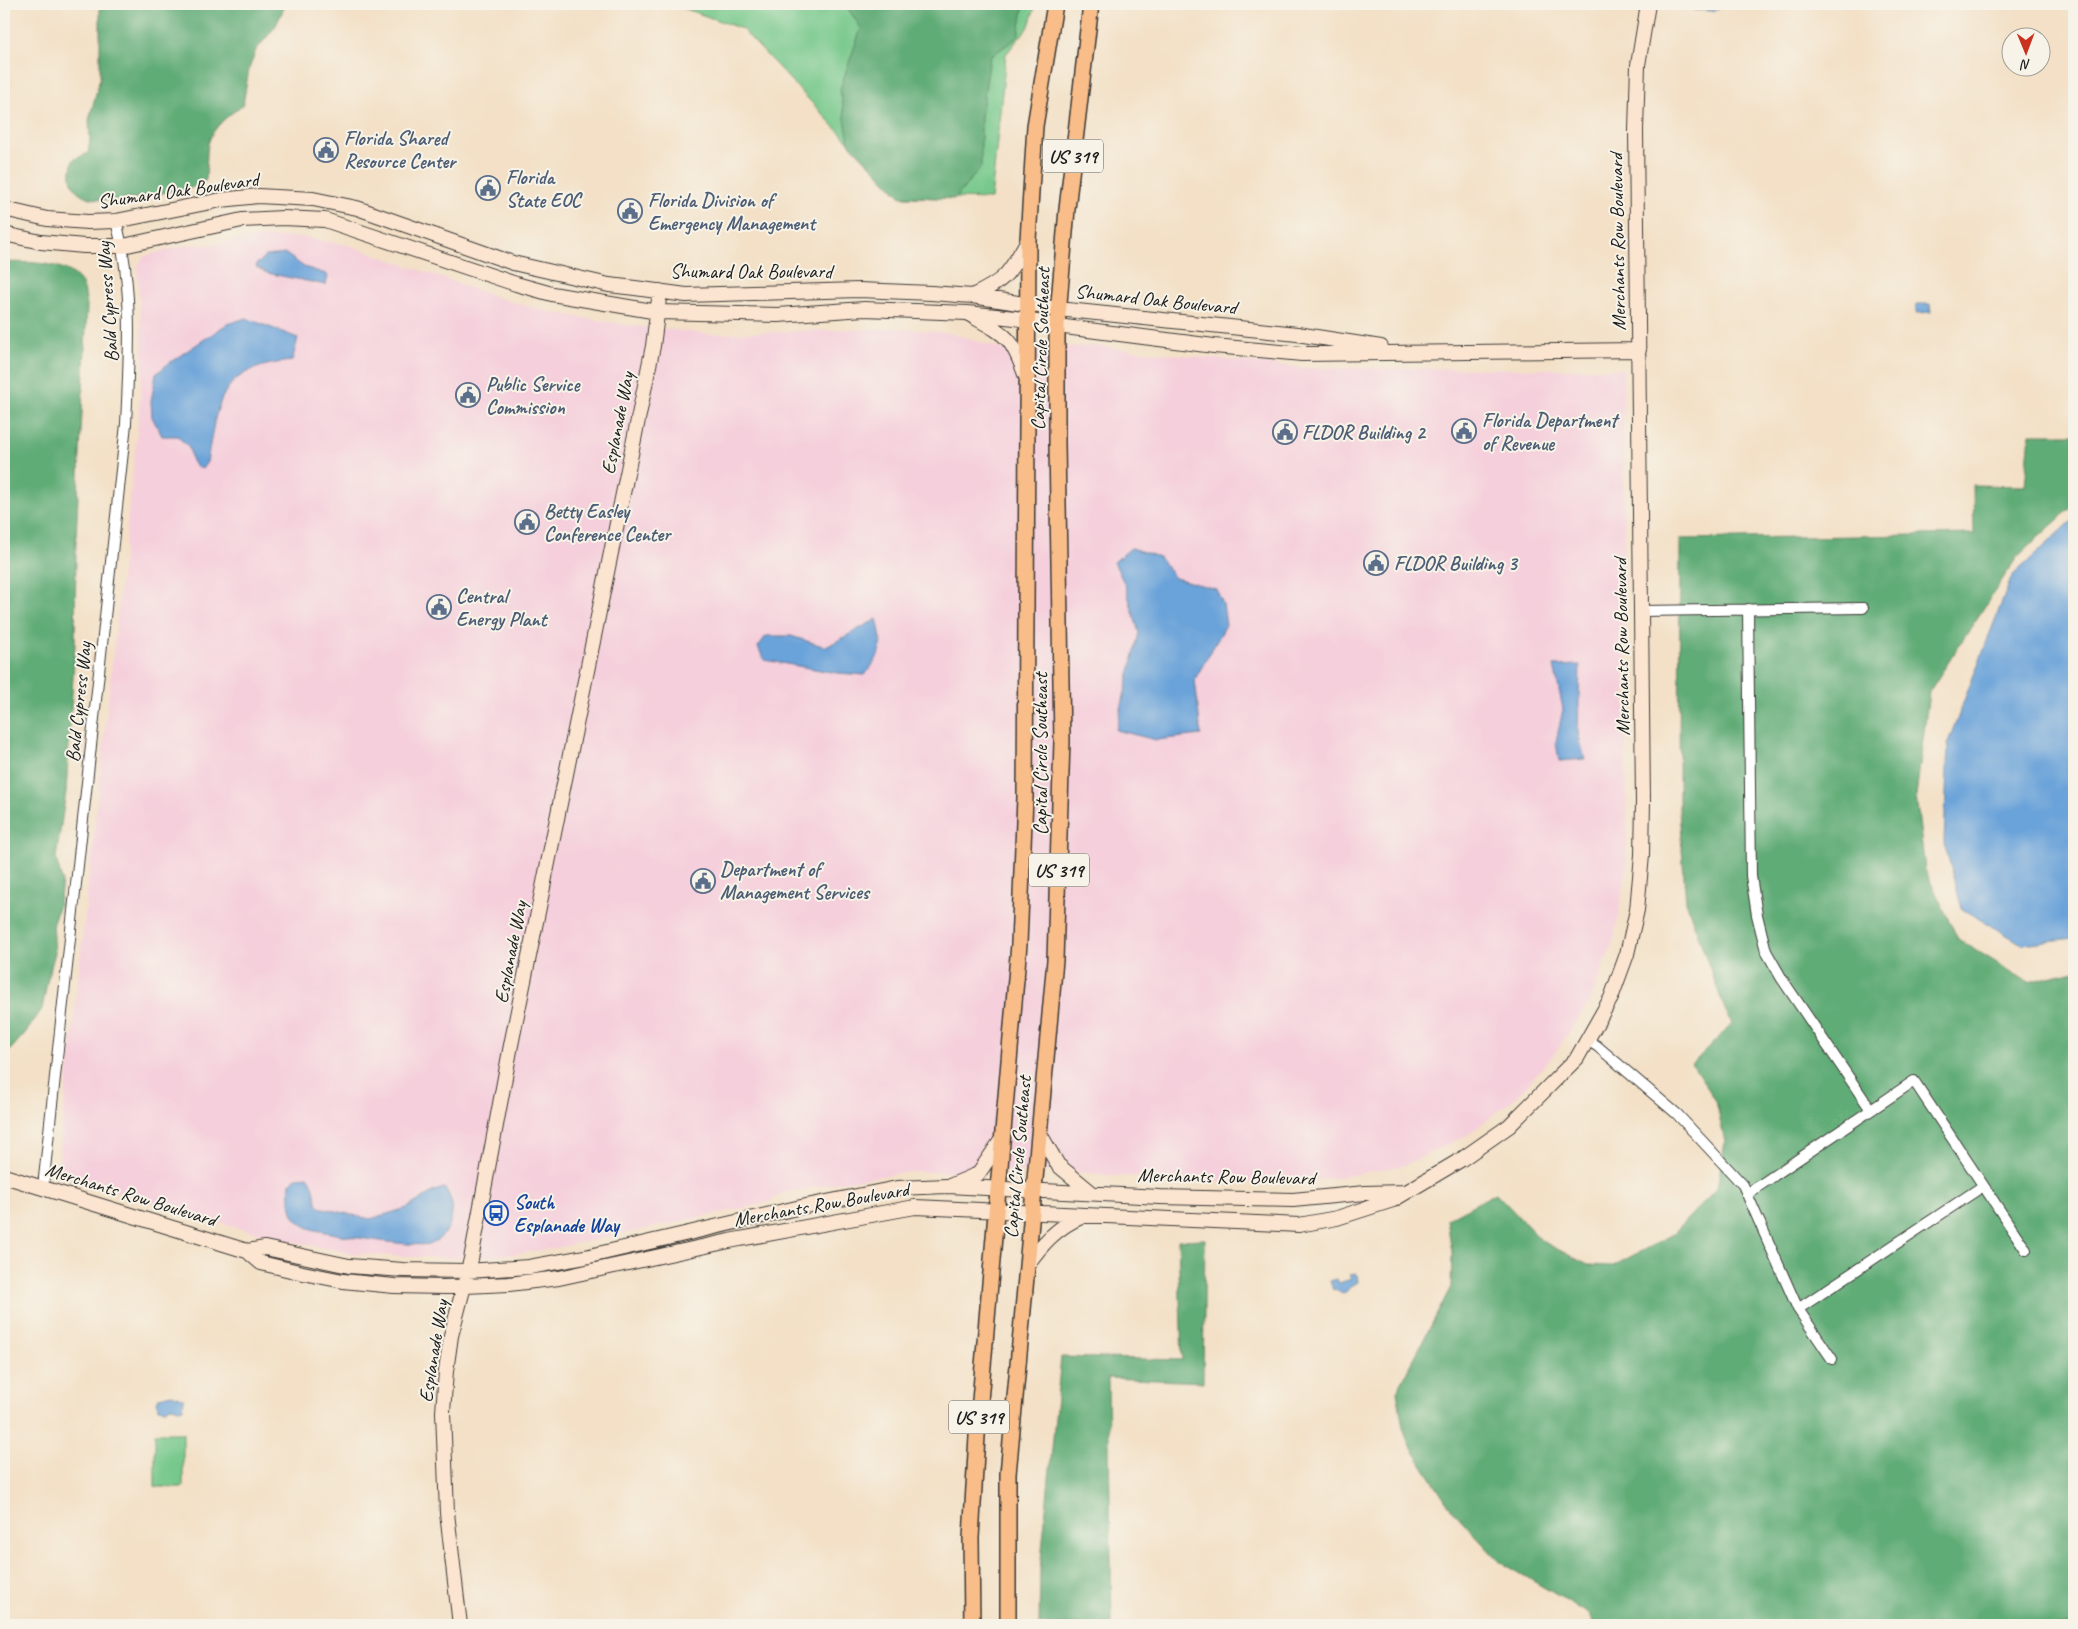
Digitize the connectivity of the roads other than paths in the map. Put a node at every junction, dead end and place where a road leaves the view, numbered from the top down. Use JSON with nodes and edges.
{"nodes":[{"id":1,"x":1055,"y":4,"type":"edge"},
{"id":2,"x":1091,"y":4,"type":"edge"},
{"id":3,"x":1648,"y":4,"type":"edge"},
{"id":4,"x":4,"y":209,"type":"edge"},
{"id":5,"x":116,"y":221,"type":"junction"},
{"id":6,"x":4,"y":234,"type":"edge"},
{"id":7,"x":1028,"y":240,"type":"junction"},
{"id":8,"x":123,"y":246,"type":"junction"},
{"id":9,"x":660,"y":291,"type":"junction"},
{"id":10,"x":776,"y":292,"type":"junction"},
{"id":11,"x":972,"y":296,"type":"junction"},
{"id":12,"x":1029,"y":305,"type":"junction"},
{"id":13,"x":1058,"y":309,"type":"junction"},
{"id":14,"x":658,"y":312,"type":"junction"},
{"id":15,"x":966,"y":313,"type":"junction"},
{"id":16,"x":778,"y":315,"type":"junction"},
{"id":17,"x":1029,"y":321,"type":"junction"},
{"id":18,"x":1057,"y":326,"type":"junction"},
{"id":19,"x":1638,"y":350,"type":"junction"},
{"id":20,"x":1422,"y":353,"type":"junction"},
{"id":21,"x":1027,"y":378,"type":"junction"},
{"id":22,"x":1863,"y":608,"type":"dead end"},
{"id":23,"x":1640,"y":610,"type":"junction"},
{"id":24,"x":1748,"y":610,"type":"junction"},
{"id":25,"x":1587,"y":1040,"type":"junction"},
{"id":26,"x":1871,"y":1110,"type":"junction"},
{"id":27,"x":1040,"y":1134,"type":"junction"},
{"id":28,"x":1003,"y":1138,"type":"junction"},
{"id":29,"x":4,"y":1176,"type":"edge"},
{"id":30,"x":948,"y":1186,"type":"junction"},
{"id":31,"x":1983,"y":1186,"type":"junction"},
{"id":32,"x":43,"y":1187,"type":"junction"},
{"id":33,"x":999,"y":1189,"type":"junction"},
{"id":34,"x":1034,"y":1190,"type":"junction"},
{"id":35,"x":1406,"y":1192,"type":"junction"},
{"id":36,"x":1092,"y":1193,"type":"junction"},
{"id":37,"x":1747,"y":1194,"type":"junction"},
{"id":38,"x":997,"y":1210,"type":"junction"},
{"id":39,"x":1032,"y":1212,"type":"junction"},
{"id":40,"x":778,"y":1213,"type":"junction"},
{"id":41,"x":1084,"y":1216,"type":"junction"},
{"id":42,"x":783,"y":1231,"type":"junction"},
{"id":43,"x":2026,"y":1250,"type":"dead end"},
{"id":44,"x":247,"y":1251,"type":"junction"},
{"id":45,"x":1027,"y":1265,"type":"junction"},
{"id":46,"x":467,"y":1271,"type":"junction"},
{"id":47,"x":463,"y":1287,"type":"junction"},
{"id":48,"x":1798,"y":1309,"type":"junction"},
{"id":49,"x":1832,"y":1359,"type":"dead end"},
{"id":50,"x":460,"y":1625,"type":"edge"},
{"id":51,"x":972,"y":1625,"type":"edge"},
{"id":52,"x":1008,"y":1625,"type":"edge"}],
"edges":[{"from":1,"to":7,"type":"main road","name":"Capital Circle Southeast","number":"US 319"},
{"from":2,"to":13,"type":"main road","name":"Capital Circle Southeast","number":"US 319"},
{"from":3,"to":19,"type":"street","name":"Merchants Row Boulevard"},
{"from":4,"to":5,"type":"street","name":"Shumard Oak Boulevard"},
{"from":5,"to":8,"type":"street","name":"Bald Cypress Way"},
{"from":5,"to":9,"type":"street","name":"Shumard Oak Boulevard"},
{"from":6,"to":8,"type":"street","name":"Shumard Oak Boulevard"},
{"from":7,"to":11,"type":"street"},
{"from":7,"to":12,"type":"main road","name":"Capital Circle Southeast","number":"US 319"},
{"from":8,"to":14,"type":"street","name":"Shumard Oak Boulevard"},
{"from":8,"to":32,"type":"street","name":"Bald Cypress Way"},
{"from":9,"to":10,"type":"street","name":"Shumard Oak Boulevard"},
{"from":9,"to":14,"type":"street","name":"Esplanade Way"},
{"from":10,"to":11,"type":"street","name":"Shumard Oak Boulevard"},
{"from":10,"to":16,"type":"street"},
{"from":11,"to":12,"type":"street","name":"Shumard Oak Boulevard"},
{"from":12,"to":13,"type":"street","name":"Shumard Oak Boulevard"},
{"from":12,"to":17,"type":"main road","name":"Capital Circle Southeast","number":"US 319"},
{"from":13,"to":18,"type":"main road","name":"Capital Circle Southeast","number":"US 319"},
{"from":13,"to":20,"type":"street","name":"Shumard Oak Boulevard"},
{"from":14,"to":16,"type":"street","name":"Shumard Oak Boulevard"},
{"from":14,"to":46,"type":"street","name":"Esplanade Way"},
{"from":15,"to":16,"type":"street","name":"Shumard Oak Boulevard"},
{"from":15,"to":17,"type":"street","name":"Shumard Oak Boulevard"},
{"from":15,"to":21,"type":"street"},
{"from":17,"to":18,"type":"street","name":"Shumard Oak Boulevard"},
{"from":17,"to":21,"type":"main road","name":"Capital Circle Southeast","number":"US 319"},
{"from":18,"to":20,"type":"street","name":"Shumard Oak Boulevard"},
{"from":18,"to":27,"type":"main road","name":"Capital Circle Southeast","number":"US 319"},
{"from":19,"to":20,"type":"street","name":"Shumard Oak Boulevard"},
{"from":19,"to":23,"type":"street","name":"Merchants Row Boulevard"},
{"from":21,"to":28,"type":"main road","name":"Capital Circle Southeast","number":"US 319"},
{"from":22,"to":24,"type":"street"},
{"from":23,"to":24,"type":"street"},
{"from":23,"to":25,"type":"street","name":"Merchants Row Boulevard"},
{"from":24,"to":26,"type":"street"},
{"from":25,"to":35,"type":"street","name":"Merchants Row Boulevard"},
{"from":25,"to":37,"type":"street"},
{"from":26,"to":31,"type":"street"},
{"from":26,"to":37,"type":"street"},
{"from":27,"to":34,"type":"main road","name":"Capital Circle Southeast","number":"US 319"},
{"from":27,"to":36,"type":"street"},
{"from":28,"to":30,"type":"street"},
{"from":28,"to":33,"type":"main road","name":"Capital Circle Southeast","number":"US 319"},
{"from":29,"to":32,"type":"street","name":"Merchants Row Boulevard"},
{"from":30,"to":33,"type":"street","name":"Merchants Row Boulevard"},
{"from":30,"to":40,"type":"street","name":"Merchants Row Boulevard"},
{"from":31,"to":43,"type":"street"},
{"from":31,"to":48,"type":"street"},
{"from":32,"to":44,"type":"street","name":"Merchants Row Boulevard"},
{"from":33,"to":34,"type":"street","name":"Merchants Row Boulevard"},
{"from":33,"to":38,"type":"main road","name":"Capital Circle Southeast","number":"US 319"},
{"from":34,"to":36,"type":"street","name":"Merchants Row Boulevard"},
{"from":34,"to":39,"type":"main road","name":"Capital Circle Southeast","number":"US 319"},
{"from":35,"to":36,"type":"street","name":"Merchants Row Boulevard"},
{"from":35,"to":41,"type":"street","name":"Merchants Row Boulevard"},
{"from":37,"to":48,"type":"street"},
{"from":38,"to":39,"type":"street","name":"Merchants Row Boulevard"},
{"from":38,"to":42,"type":"street","name":"Merchants Row Boulevard"},
{"from":38,"to":51,"type":"main road","name":"Capital Circle Southeast","number":"US 319"},
{"from":39,"to":41,"type":"street","name":"Merchants Row Boulevard"},
{"from":39,"to":45,"type":"main road","name":"Capital Circle Southeast","number":"US 319"},
{"from":40,"to":42,"type":"street"},
{"from":40,"to":46,"type":"street","name":"Merchants Row Boulevard"},
{"from":41,"to":45,"type":"street"},
{"from":42,"to":47,"type":"street","name":"Merchants Row Boulevard"},
{"from":44,"to":46,"type":"street","name":"Merchants Row Boulevard"},
{"from":44,"to":47,"type":"street","name":"Merchants Row Boulevard"},
{"from":45,"to":52,"type":"main road","name":"Capital Circle Southeast","number":"US 319"},
{"from":46,"to":47,"type":"street","name":"Esplanade Way"},
{"from":47,"to":50,"type":"street","name":"Esplanade Way"},
{"from":48,"to":49,"type":"street"}]}
